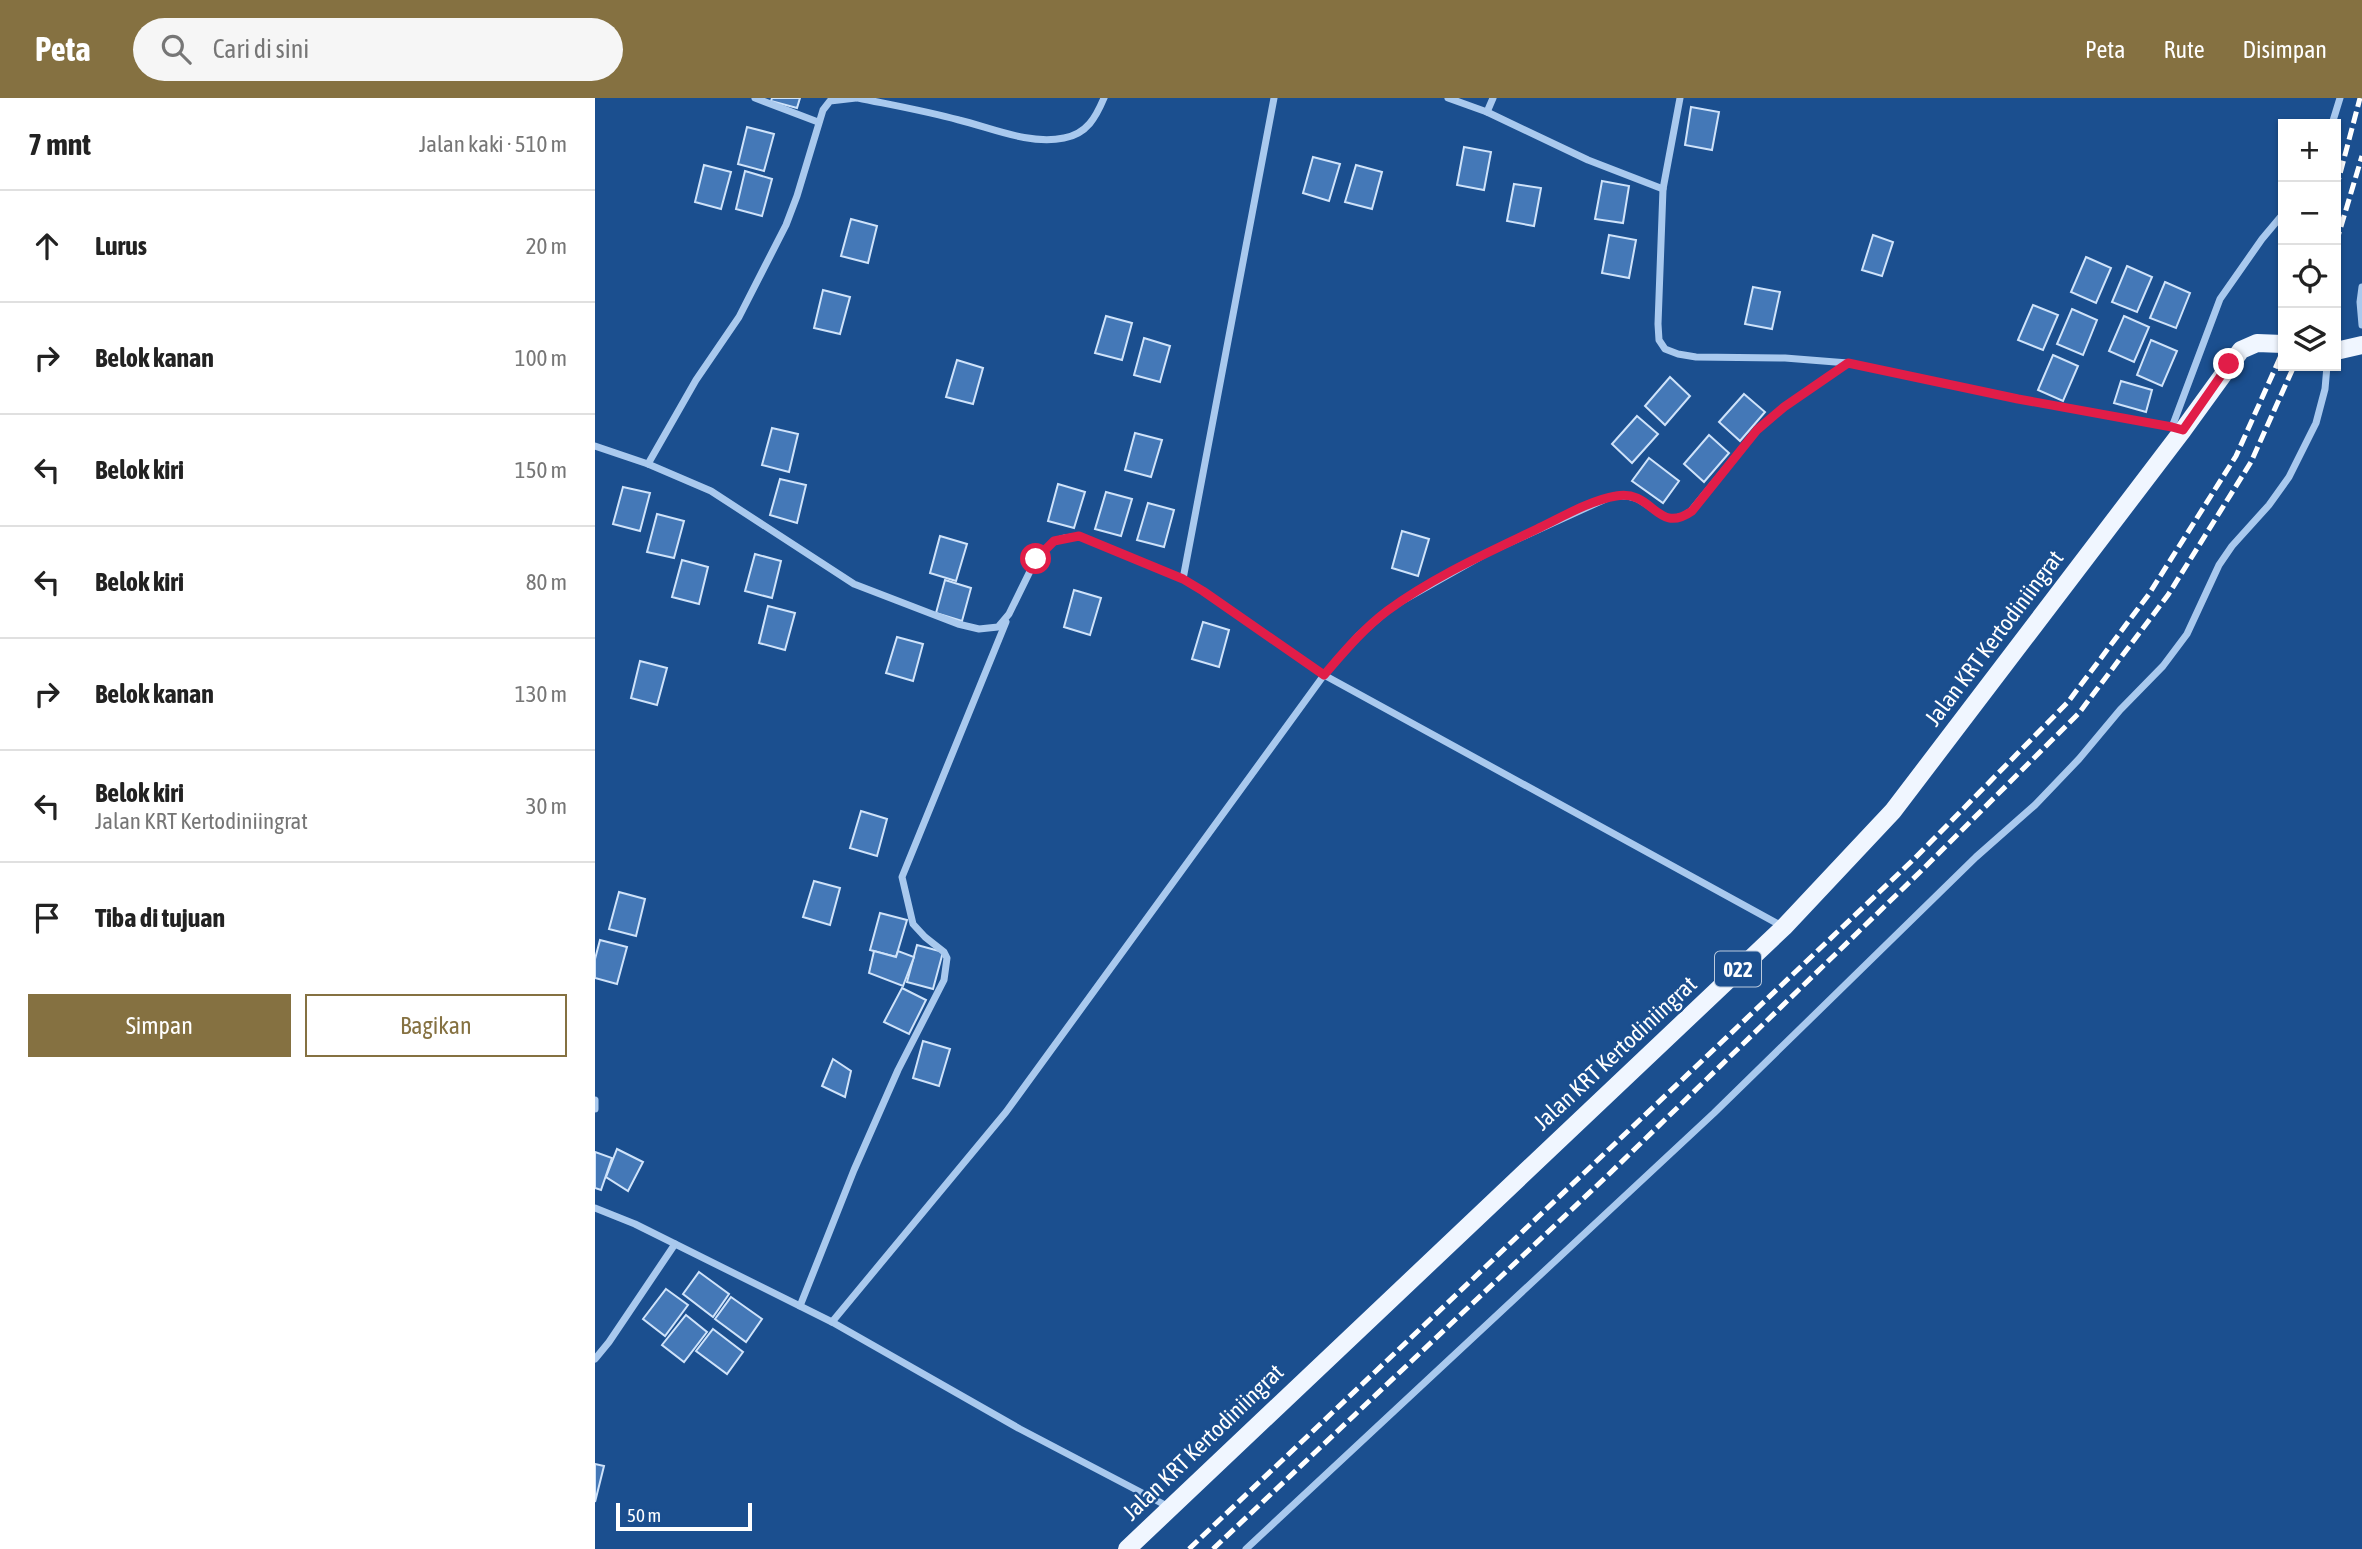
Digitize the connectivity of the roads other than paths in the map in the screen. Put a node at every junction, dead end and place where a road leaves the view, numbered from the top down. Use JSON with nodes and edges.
{"nodes":[{"id":1,"x":755,"y":98,"type":"edge"},
{"id":2,"x":857,"y":98,"type":"edge"},
{"id":3,"x":1104,"y":98,"type":"edge"},
{"id":4,"x":1275,"y":98,"type":"edge"},
{"id":5,"x":1448,"y":98,"type":"edge"},
{"id":6,"x":1493,"y":98,"type":"edge"},
{"id":7,"x":1680,"y":98,"type":"edge"},
{"id":8,"x":2340,"y":98,"type":"edge"},
{"id":9,"x":1487,"y":113,"type":"junction"},
{"id":10,"x":2334,"y":119,"type":"edge"},
{"id":11,"x":818,"y":122,"type":"junction"},
{"id":12,"x":1663,"y":189,"type":"junction"},
{"id":13,"x":2278,"y":221,"type":"edge"},
{"id":14,"x":2362,"y":287,"type":"edge"},
{"id":15,"x":2362,"y":325,"type":"edge"},
{"id":16,"x":2278,"y":344,"type":"edge"},
{"id":17,"x":2362,"y":345,"type":"edge"},
{"id":18,"x":2341,"y":350,"type":"edge"},
{"id":19,"x":1848,"y":363,"type":"junction"},
{"id":20,"x":2327,"y":371,"type":"edge"},
{"id":21,"x":2177,"y":429,"type":"junction"},
{"id":22,"x":595,"y":446,"type":"edge"},
{"id":23,"x":648,"y":464,"type":"junction"},
{"id":24,"x":1183,"y":579,"type":"junction"},
{"id":25,"x":1009,"y":614,"type":"junction"},
{"id":26,"x":1324,"y":675,"type":"junction"},
{"id":27,"x":1784,"y":927,"type":"junction"},
{"id":28,"x":595,"y":1100,"type":"edge"},
{"id":29,"x":595,"y":1109,"type":"edge"},
{"id":30,"x":595,"y":1208,"type":"edge"},
{"id":31,"x":675,"y":1244,"type":"junction"},
{"id":32,"x":800,"y":1306,"type":"junction"},
{"id":33,"x":832,"y":1322,"type":"junction"},
{"id":34,"x":595,"y":1359,"type":"edge"},
{"id":35,"x":1169,"y":1508,"type":"junction"},
{"id":36,"x":1127,"y":1549,"type":"edge"},
{"id":37,"x":1246,"y":1549,"type":"edge"}],
"edges":[{"from":1,"to":11,"type":"street"},
{"from":2,"to":3,"type":"street"},
{"from":2,"to":11,"type":"street"},
{"from":4,"to":24,"type":"street"},
{"from":5,"to":9,"type":"street"},
{"from":6,"to":9,"type":"street"},
{"from":7,"to":12,"type":"street"},
{"from":8,"to":10,"type":"street"},
{"from":9,"to":12,"type":"street"},
{"from":11,"to":23,"type":"street"},
{"from":12,"to":19,"type":"street"},
{"from":13,"to":21,"type":"street"},
{"from":14,"to":15,"type":"street"},
{"from":16,"to":21,"type":"main road","name":"Jalan KRT Kertodiniingrat","number":"022"},
{"from":17,"to":18,"type":"main road"},
{"from":19,"to":21,"type":"street"},
{"from":19,"to":26,"type":"street"},
{"from":20,"to":37,"type":"street"},
{"from":21,"to":27,"type":"main road","name":"Jalan KRT Kertodiniingrat","number":"022"},
{"from":22,"to":23,"type":"street"},
{"from":23,"to":25,"type":"street"},
{"from":24,"to":25,"type":"street"},
{"from":24,"to":26,"type":"street"},
{"from":25,"to":32,"type":"street"},
{"from":26,"to":27,"type":"street"},
{"from":26,"to":33,"type":"street"},
{"from":27,"to":35,"type":"main road","name":"Jalan KRT Kertodiniingrat","number":"022"},
{"from":28,"to":29,"type":"street"},
{"from":30,"to":31,"type":"street"},
{"from":31,"to":32,"type":"street"},
{"from":31,"to":34,"type":"street"},
{"from":32,"to":33,"type":"street"},
{"from":33,"to":35,"type":"street"},
{"from":35,"to":36,"type":"main road","name":"Jalan KRT Kertodiniingrat","number":"022"}]}
